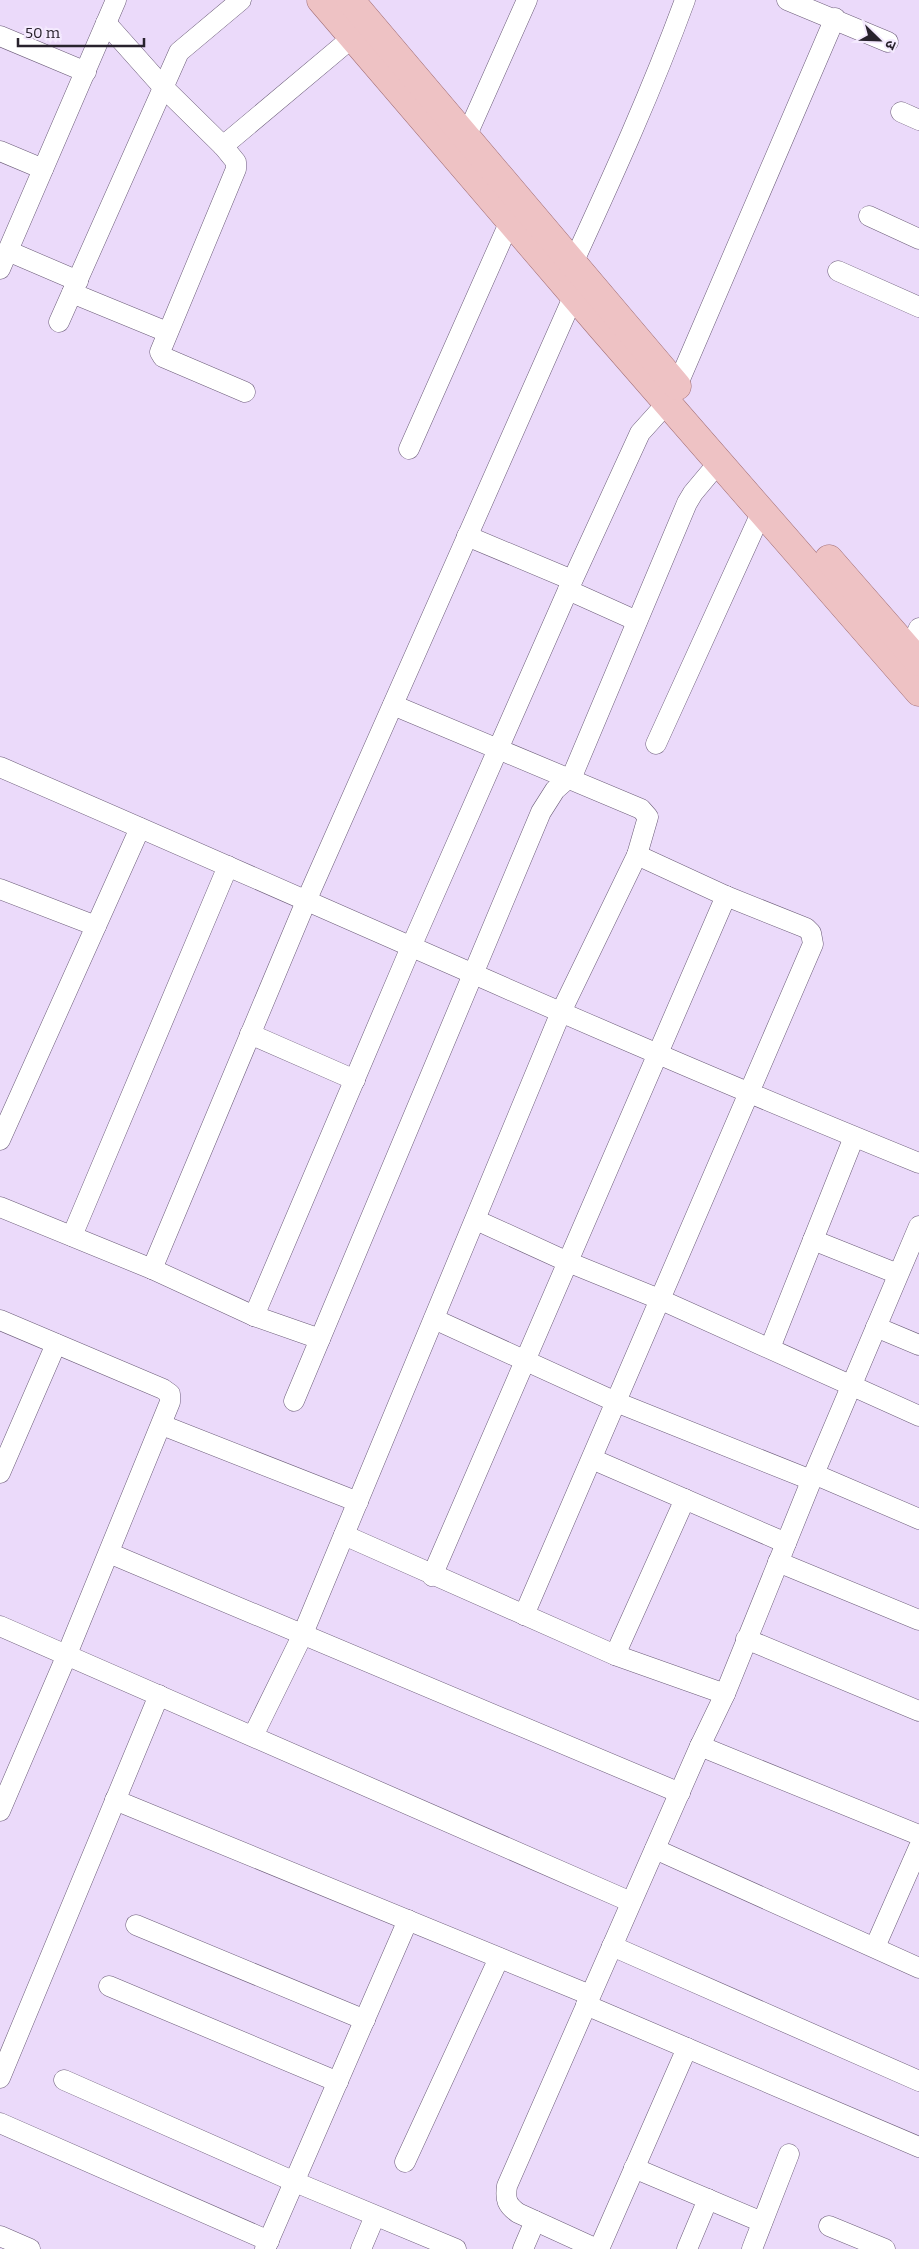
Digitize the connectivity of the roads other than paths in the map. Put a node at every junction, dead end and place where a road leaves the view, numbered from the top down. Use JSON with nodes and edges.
{"nodes":[{"id":1,"x":116,"y":0,"type":"edge"},
{"id":2,"x":241,"y":0,"type":"edge"},
{"id":3,"x":320,"y":0,"type":"edge"},
{"id":4,"x":350,"y":0,"type":"edge"},
{"id":5,"x":527,"y":0,"type":"edge"},
{"id":6,"x":685,"y":0,"type":"edge"},
{"id":7,"x":787,"y":0,"type":"edge"},
{"id":8,"x":835,"y":18,"type":"junction"},
{"id":9,"x":106,"y":23,"type":"junction"},
{"id":10,"x":0,"y":36,"type":"edge"},
{"id":11,"x":352,"y":37,"type":"junction"},
{"id":12,"x":888,"y":42,"type":"dead end"},
{"id":13,"x":86,"y":72,"type":"junction"},
{"id":14,"x":163,"y":88,"type":"junction"},
{"id":15,"x":901,"y":112,"type":"dead end"},
{"id":16,"x":919,"y":120,"type":"edge"},
{"id":17,"x":466,"y":137,"type":"junction"},
{"id":18,"x":223,"y":146,"type":"junction"},
{"id":19,"x":0,"y":151,"type":"edge"},
{"id":20,"x":43,"y":168,"type":"junction"},
{"id":21,"x":869,"y":216,"type":"dead end"},
{"id":22,"x":510,"y":221,"type":"junction"},
{"id":23,"x":919,"y":239,"type":"edge"},
{"id":24,"x":2,"y":263,"type":"edge"},
{"id":25,"x":573,"y":263,"type":"junction"},
{"id":26,"x":838,"y":271,"type":"dead end"},
{"id":27,"x":75,"y":287,"type":"junction"},
{"id":28,"x":574,"y":295,"type":"junction"},
{"id":29,"x":919,"y":307,"type":"edge"},
{"id":30,"x":59,"y":322,"type":"dead end"},
{"id":31,"x":167,"y":332,"type":"junction"},
{"id":32,"x":245,"y":392,"type":"dead end"},
{"id":33,"x":672,"y":395,"type":"junction"},
{"id":34,"x":409,"y":449,"type":"dead end"},
{"id":35,"x":719,"y":462,"type":"junction"},
{"id":36,"x":762,"y":511,"type":"junction"},
{"id":37,"x":468,"y":536,"type":"junction"},
{"id":38,"x":570,"y":585,"type":"junction"},
{"id":39,"x":637,"y":621,"type":"junction"},
{"id":40,"x":916,"y":647,"type":"edge"},
{"id":41,"x":919,"y":692,"type":"edge"},
{"id":42,"x":393,"y":705,"type":"junction"},
{"id":43,"x":656,"y":744,"type":"dead end"},
{"id":44,"x":498,"y":748,"type":"junction"},
{"id":45,"x":0,"y":767,"type":"edge"},
{"id":46,"x":570,"y":777,"type":"junction"},
{"id":47,"x":140,"y":828,"type":"junction"},
{"id":48,"x":637,"y":855,"type":"junction"},
{"id":49,"x":228,"y":866,"type":"junction"},
{"id":50,"x":0,"y":889,"type":"edge"},
{"id":51,"x":726,"y":896,"type":"junction"},
{"id":52,"x":307,"y":900,"type":"junction"},
{"id":53,"x":96,"y":926,"type":"junction"},
{"id":54,"x":411,"y":947,"type":"junction"},
{"id":55,"x":472,"y":975,"type":"junction"},
{"id":56,"x":561,"y":1012,"type":"junction"},
{"id":57,"x":250,"y":1034,"type":"junction"},
{"id":58,"x":656,"y":1054,"type":"junction"},
{"id":59,"x":355,"y":1080,"type":"junction"},
{"id":60,"x":748,"y":1091,"type":"junction"},
{"id":61,"x":854,"y":1137,"type":"junction"},
{"id":62,"x":0,"y":1140,"type":"edge"},
{"id":63,"x":919,"y":1163,"type":"edge"},
{"id":64,"x":0,"y":1207,"type":"edge"},
{"id":65,"x":476,"y":1220,"type":"junction"},
{"id":66,"x":919,"y":1227,"type":"edge"},
{"id":67,"x":72,"y":1236,"type":"junction"},
{"id":68,"x":813,"y":1240,"type":"junction"},
{"id":69,"x":568,"y":1262,"type":"junction"},
{"id":70,"x":152,"y":1269,"type":"junction"},
{"id":71,"x":898,"y":1274,"type":"junction"},
{"id":72,"x":659,"y":1299,"type":"junction"},
{"id":73,"x":254,"y":1316,"type":"junction"},
{"id":74,"x":0,"y":1320,"type":"edge"},
{"id":75,"x":434,"y":1320,"type":"junction"},
{"id":76,"x":876,"y":1327,"type":"junction"},
{"id":77,"x":320,"y":1338,"type":"junction"},
{"id":78,"x":56,"y":1344,"type":"junction"},
{"id":79,"x":919,"y":1345,"type":"edge"},
{"id":80,"x":770,"y":1348,"type":"junction"},
{"id":81,"x":526,"y":1362,"type":"junction"},
{"id":82,"x":852,"y":1386,"type":"junction"},
{"id":83,"x":294,"y":1401,"type":"dead end"},
{"id":84,"x":616,"y":1402,"type":"junction"},
{"id":85,"x":919,"y":1416,"type":"edge"},
{"id":86,"x":162,"y":1425,"type":"junction"},
{"id":87,"x":6,"y":1441,"type":"edge"},
{"id":88,"x":592,"y":1459,"type":"junction"},
{"id":89,"x":0,"y":1473,"type":"edge"},
{"id":90,"x":812,"y":1477,"type":"junction"},
{"id":91,"x":685,"y":1499,"type":"junction"},
{"id":92,"x":358,"y":1502,"type":"junction"},
{"id":93,"x":919,"y":1519,"type":"edge"},
{"id":94,"x":344,"y":1536,"type":"junction"},
{"id":95,"x":786,"y":1544,"type":"junction"},
{"id":96,"x":109,"y":1553,"type":"junction"},
{"id":97,"x":778,"y":1562,"type":"junction"},
{"id":98,"x":432,"y":1576,"type":"junction"},
{"id":99,"x":524,"y":1615,"type":"junction"},
{"id":100,"x":919,"y":1620,"type":"edge"},
{"id":101,"x":0,"y":1626,"type":"edge"},
{"id":102,"x":302,"y":1636,"type":"junction"},
{"id":103,"x":746,"y":1639,"type":"junction"},
{"id":104,"x":67,"y":1655,"type":"junction"},
{"id":105,"x":615,"y":1655,"type":"junction"},
{"id":106,"x":725,"y":1694,"type":"junction"},
{"id":107,"x":159,"y":1695,"type":"junction"},
{"id":108,"x":919,"y":1711,"type":"edge"},
{"id":109,"x":253,"y":1736,"type":"junction"},
{"id":110,"x":700,"y":1746,"type":"junction"},
{"id":111,"x":8,"y":1772,"type":"edge"},
{"id":112,"x":680,"y":1793,"type":"junction"},
{"id":113,"x":115,"y":1800,"type":"junction"},
{"id":114,"x":0,"y":1811,"type":"edge"},
{"id":115,"x":919,"y":1835,"type":"edge"},
{"id":116,"x":919,"y":1847,"type":"edge"},
{"id":117,"x":655,"y":1849,"type":"junction"},
{"id":118,"x":631,"y":1902,"type":"junction"},
{"id":119,"x":408,"y":1920,"type":"junction"},
{"id":120,"x":136,"y":1925,"type":"dead end"},
{"id":121,"x":612,"y":1946,"type":"junction"},
{"id":122,"x":875,"y":1947,"type":"junction"},
{"id":123,"x":499,"y":1958,"type":"junction"},
{"id":124,"x":919,"y":1968,"type":"edge"},
{"id":125,"x":109,"y":1986,"type":"dead end"},
{"id":126,"x":588,"y":2000,"type":"junction"},
{"id":127,"x":365,"y":2020,"type":"junction"},
{"id":128,"x":687,"y":2048,"type":"junction"},
{"id":129,"x":0,"y":2078,"type":"edge"},
{"id":130,"x":64,"y":2080,"type":"dead end"},
{"id":131,"x":919,"y":2081,"type":"edge"},
{"id":132,"x":338,"y":2082,"type":"junction"},
{"id":133,"x":0,"y":2123,"type":"edge"},
{"id":134,"x":919,"y":2147,"type":"edge"},
{"id":135,"x":789,"y":2154,"type":"dead end"},
{"id":136,"x":405,"y":2162,"type":"dead end"},
{"id":137,"x":634,"y":2168,"type":"junction"},
{"id":138,"x":294,"y":2182,"type":"junction"},
{"id":139,"x":708,"y":2199,"type":"junction"},
{"id":140,"x":375,"y":2216,"type":"junction"},
{"id":141,"x":535,"y":2221,"type":"junction"},
{"id":142,"x":762,"y":2222,"type":"junction"},
{"id":143,"x":829,"y":2226,"type":"dead end"},
{"id":144,"x":0,"y":2236,"type":"edge"},
{"id":145,"x":430,"y":2244,"type":"edge"},
{"id":146,"x":267,"y":2245,"type":"edge"},
{"id":147,"x":30,"y":2249,"type":"edge"},
{"id":148,"x":361,"y":2249,"type":"edge"},
{"id":149,"x":456,"y":2249,"type":"edge"},
{"id":150,"x":523,"y":2249,"type":"edge"},
{"id":151,"x":598,"y":2249,"type":"edge"},
{"id":152,"x":687,"y":2249,"type":"edge"},
{"id":153,"x":752,"y":2249,"type":"edge"},
{"id":154,"x":885,"y":2249,"type":"edge"}],
"edges":[{"from":1,"to":9,"type":"street"},
{"from":2,"to":14,"type":"street"},
{"from":3,"to":11,"type":"main road"},
{"from":4,"to":17,"type":"main road"},
{"from":5,"to":17,"type":"street"},
{"from":6,"to":25,"type":"street"},
{"from":7,"to":8,"type":"street"},
{"from":8,"to":12,"type":"street"},
{"from":8,"to":33,"type":"street"},
{"from":9,"to":13,"type":"street"},
{"from":9,"to":14,"type":"street"},
{"from":10,"to":13,"type":"street"},
{"from":11,"to":18,"type":"street"},
{"from":11,"to":22,"type":"main road"},
{"from":13,"to":20,"type":"street"},
{"from":14,"to":18,"type":"street"},
{"from":14,"to":27,"type":"street"},
{"from":15,"to":16,"type":"street"},
{"from":17,"to":25,"type":"main road"},
{"from":18,"to":31,"type":"street"},
{"from":19,"to":20,"type":"street"},
{"from":20,"to":24,"type":"street"},
{"from":21,"to":23,"type":"street"},
{"from":22,"to":28,"type":"main road"},
{"from":22,"to":34,"type":"street"},
{"from":24,"to":27,"type":"street"},
{"from":25,"to":33,"type":"main road"},
{"from":26,"to":29,"type":"street"},
{"from":27,"to":30,"type":"street"},
{"from":27,"to":31,"type":"street"},
{"from":28,"to":33,"type":"main road"},
{"from":28,"to":37,"type":"street"},
{"from":31,"to":32,"type":"street"},
{"from":33,"to":35,"type":"main road"},
{"from":33,"to":38,"type":"street"},
{"from":33,"to":40,"type":"main road"},
{"from":35,"to":36,"type":"main road"},
{"from":35,"to":39,"type":"street"},
{"from":36,"to":41,"type":"main road"},
{"from":36,"to":43,"type":"street"},
{"from":37,"to":38,"type":"street"},
{"from":37,"to":42,"type":"street"},
{"from":38,"to":39,"type":"street"},
{"from":38,"to":44,"type":"street"},
{"from":39,"to":46,"type":"street"},
{"from":42,"to":44,"type":"street"},
{"from":42,"to":52,"type":"street"},
{"from":44,"to":46,"type":"street"},
{"from":44,"to":54,"type":"street"},
{"from":45,"to":47,"type":"street"},
{"from":46,"to":48,"type":"street"},
{"from":46,"to":55,"type":"street"},
{"from":47,"to":49,"type":"street"},
{"from":47,"to":53,"type":"street"},
{"from":48,"to":51,"type":"street"},
{"from":48,"to":56,"type":"street"},
{"from":49,"to":52,"type":"street"},
{"from":49,"to":67,"type":"street"},
{"from":50,"to":53,"type":"street"},
{"from":51,"to":58,"type":"street"},
{"from":51,"to":60,"type":"street"},
{"from":52,"to":54,"type":"street"},
{"from":52,"to":57,"type":"street"},
{"from":53,"to":62,"type":"street"},
{"from":54,"to":55,"type":"street"},
{"from":54,"to":59,"type":"street"},
{"from":55,"to":56,"type":"street"},
{"from":55,"to":77,"type":"street"},
{"from":56,"to":58,"type":"street"},
{"from":56,"to":65,"type":"street"},
{"from":57,"to":59,"type":"street"},
{"from":57,"to":70,"type":"street"},
{"from":58,"to":60,"type":"street"},
{"from":58,"to":69,"type":"street"},
{"from":59,"to":73,"type":"street"},
{"from":60,"to":61,"type":"street"},
{"from":60,"to":72,"type":"street"},
{"from":61,"to":63,"type":"street"},
{"from":61,"to":68,"type":"street"},
{"from":64,"to":67,"type":"street"},
{"from":65,"to":69,"type":"street"},
{"from":65,"to":75,"type":"street"},
{"from":66,"to":71,"type":"street"},
{"from":67,"to":70,"type":"street"},
{"from":68,"to":71,"type":"street"},
{"from":68,"to":80,"type":"street"},
{"from":69,"to":72,"type":"street"},
{"from":69,"to":81,"type":"street"},
{"from":70,"to":73,"type":"street"},
{"from":71,"to":76,"type":"street"},
{"from":72,"to":80,"type":"street"},
{"from":72,"to":84,"type":"street"},
{"from":73,"to":77,"type":"street"},
{"from":74,"to":78,"type":"street"},
{"from":75,"to":81,"type":"street"},
{"from":75,"to":92,"type":"street"},
{"from":76,"to":79,"type":"street"},
{"from":76,"to":82,"type":"street"},
{"from":77,"to":83,"type":"street"},
{"from":78,"to":86,"type":"street"},
{"from":78,"to":87,"type":"street"},
{"from":80,"to":82,"type":"street"},
{"from":81,"to":84,"type":"street"},
{"from":81,"to":98,"type":"street"},
{"from":82,"to":85,"type":"street"},
{"from":82,"to":90,"type":"street"},
{"from":84,"to":88,"type":"street"},
{"from":84,"to":90,"type":"street"},
{"from":86,"to":92,"type":"street"},
{"from":86,"to":96,"type":"street"},
{"from":87,"to":89,"type":"street"},
{"from":88,"to":91,"type":"street"},
{"from":88,"to":99,"type":"street"},
{"from":90,"to":93,"type":"street"},
{"from":90,"to":95,"type":"street"},
{"from":91,"to":95,"type":"street"},
{"from":91,"to":105,"type":"street"},
{"from":92,"to":94,"type":"street"},
{"from":94,"to":98,"type":"street"},
{"from":94,"to":102,"type":"street"},
{"from":95,"to":97,"type":"street"},
{"from":96,"to":102,"type":"street"},
{"from":96,"to":104,"type":"street"},
{"from":97,"to":100,"type":"street"},
{"from":97,"to":103,"type":"street"},
{"from":98,"to":99,"type":"street"},
{"from":99,"to":105,"type":"street"},
{"from":101,"to":104,"type":"street"},
{"from":102,"to":109,"type":"street"},
{"from":102,"to":112,"type":"street"},
{"from":103,"to":106,"type":"street"},
{"from":103,"to":108,"type":"street"},
{"from":104,"to":107,"type":"street"},
{"from":104,"to":111,"type":"street"},
{"from":105,"to":106,"type":"street"},
{"from":106,"to":110,"type":"street"},
{"from":107,"to":109,"type":"street"},
{"from":107,"to":113,"type":"street"},
{"from":109,"to":118,"type":"street"},
{"from":110,"to":112,"type":"street"},
{"from":110,"to":115,"type":"street"},
{"from":111,"to":114,"type":"street"},
{"from":112,"to":117,"type":"street"},
{"from":113,"to":119,"type":"street"},
{"from":113,"to":129,"type":"street"},
{"from":116,"to":122,"type":"street"},
{"from":117,"to":118,"type":"street"},
{"from":117,"to":122,"type":"street"},
{"from":118,"to":121,"type":"street"},
{"from":119,"to":123,"type":"street"},
{"from":119,"to":127,"type":"street"},
{"from":120,"to":127,"type":"street"},
{"from":121,"to":126,"type":"street"},
{"from":121,"to":131,"type":"street"},
{"from":122,"to":124,"type":"street"},
{"from":123,"to":126,"type":"street"},
{"from":123,"to":136,"type":"street"},
{"from":125,"to":132,"type":"street"},
{"from":126,"to":128,"type":"street"},
{"from":126,"to":141,"type":"street"},
{"from":127,"to":132,"type":"street"},
{"from":128,"to":134,"type":"street"},
{"from":128,"to":137,"type":"street"},
{"from":130,"to":138,"type":"street"},
{"from":132,"to":138,"type":"street"},
{"from":133,"to":146,"type":"street"},
{"from":135,"to":142,"type":"street"},
{"from":137,"to":139,"type":"street"},
{"from":137,"to":151,"type":"street"},
{"from":138,"to":140,"type":"street"},
{"from":138,"to":146,"type":"street"},
{"from":139,"to":142,"type":"street"},
{"from":139,"to":152,"type":"street"},
{"from":140,"to":145,"type":"street"},
{"from":140,"to":148,"type":"street"},
{"from":141,"to":150,"type":"street"},
{"from":141,"to":151,"type":"street"},
{"from":142,"to":153,"type":"street"},
{"from":143,"to":154,"type":"street"},
{"from":144,"to":147,"type":"street"},
{"from":145,"to":149,"type":"street"}]}
